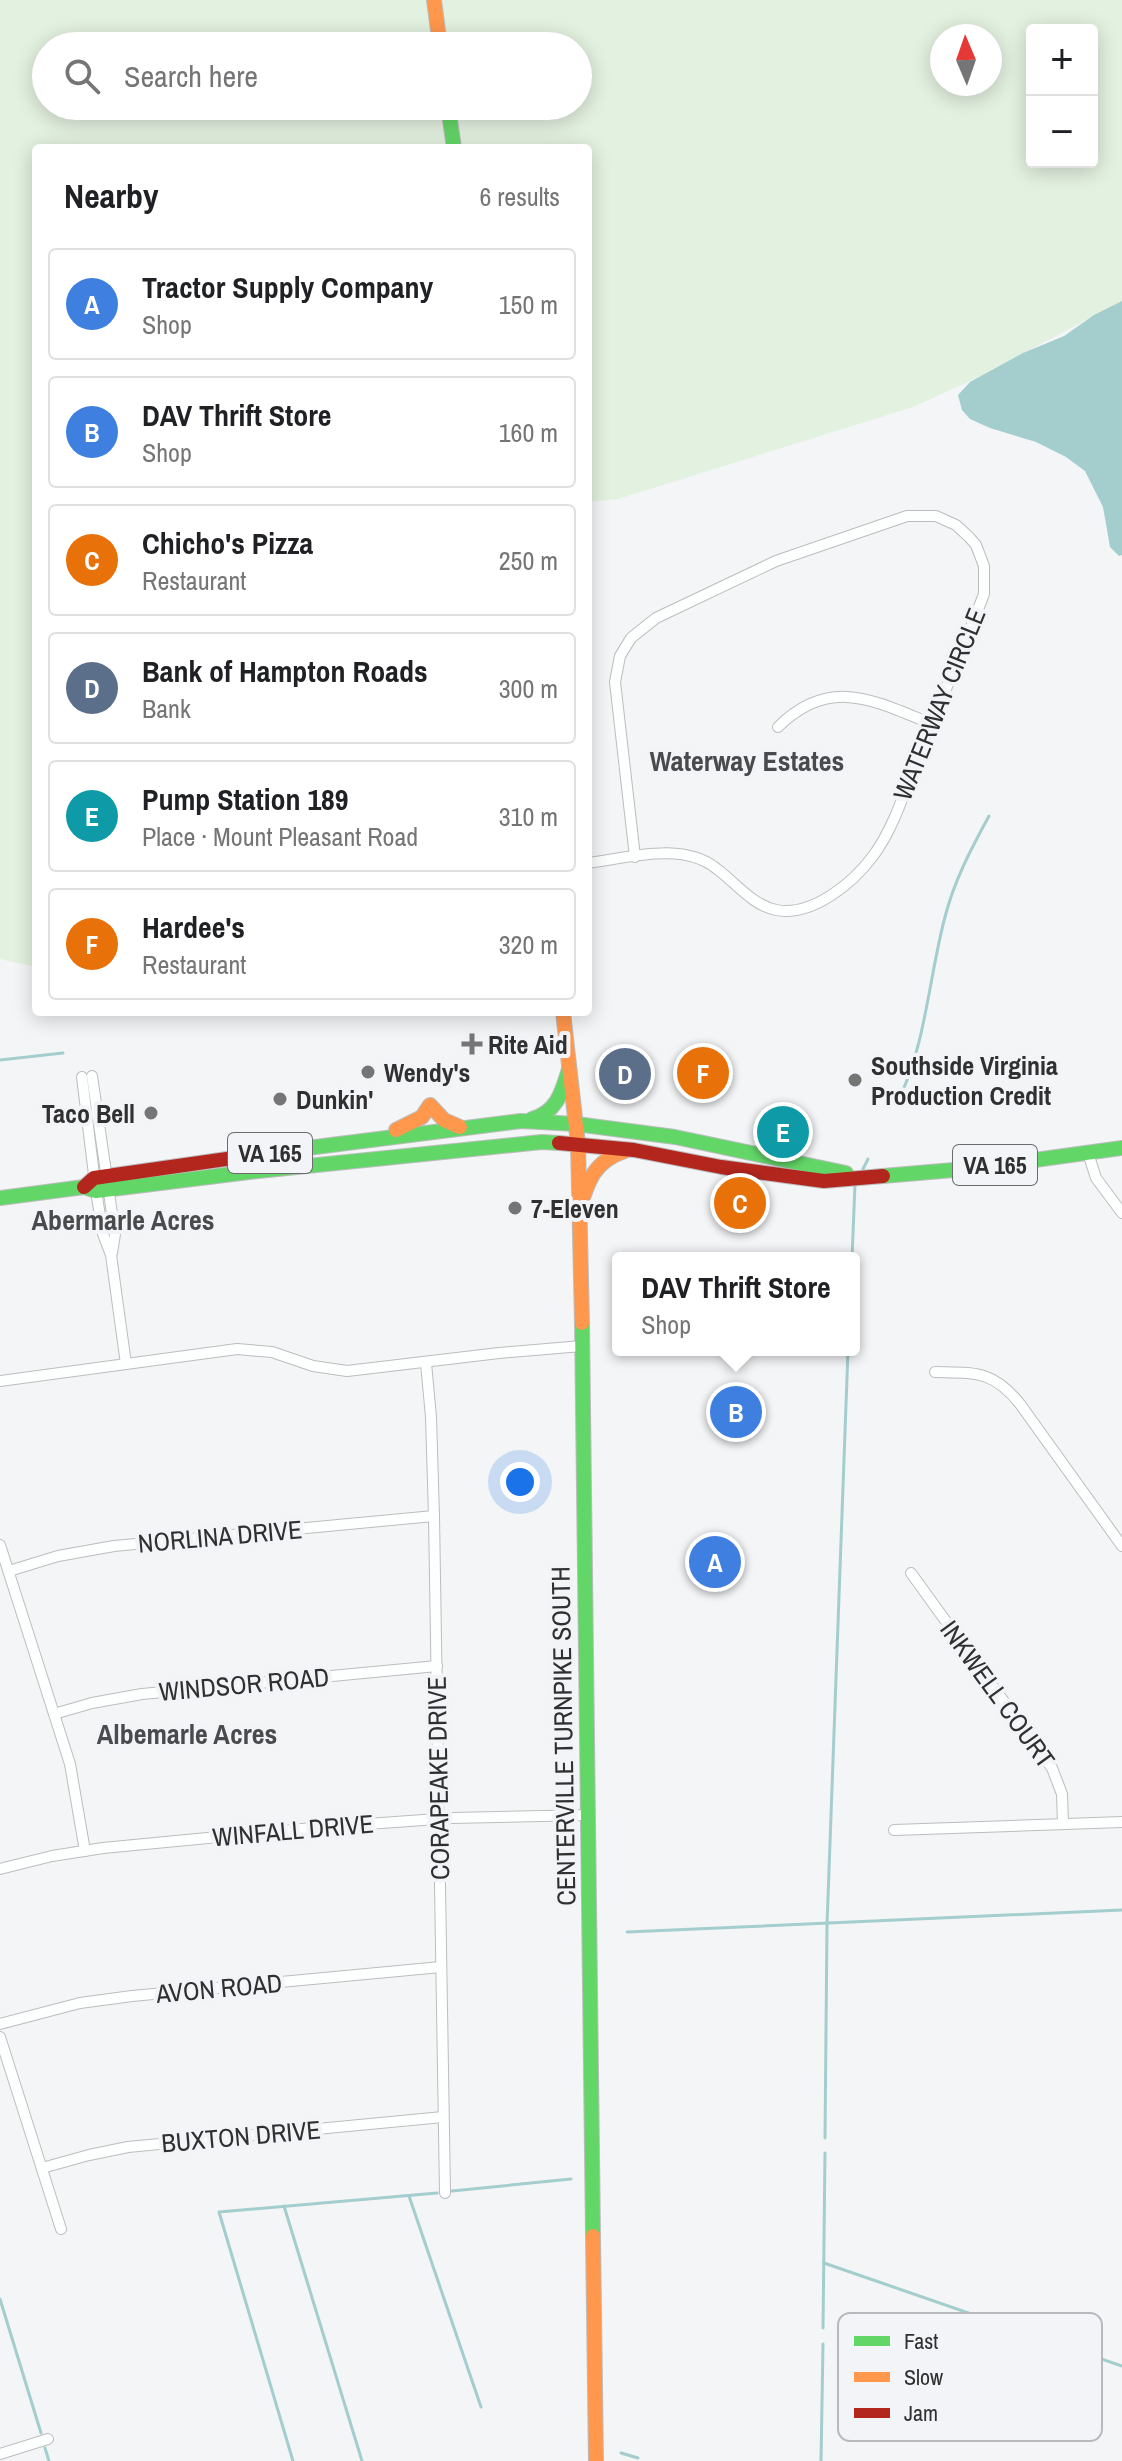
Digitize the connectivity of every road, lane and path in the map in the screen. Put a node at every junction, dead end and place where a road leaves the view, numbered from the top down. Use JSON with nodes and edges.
{"nodes":[{"id":1,"x":434,"y":0,"type":"edge"},
{"id":2,"x":438,"y":32,"type":"edge"},
{"id":3,"x":450,"y":120,"type":"edge"},
{"id":4,"x":453,"y":144,"type":"edge"},
{"id":5,"x":932,"y":724,"type":"junction"},
{"id":6,"x":778,"y":727,"type":"dead end"},
{"id":7,"x":635,"y":857,"type":"junction"},
{"id":8,"x":592,"y":862,"type":"edge"},
{"id":9,"x":563,"y":1016,"type":"edge"},
{"id":10,"x":569,"y":1069,"type":"junction"},
{"id":11,"x":87,"y":1076,"type":"dead end"},
{"id":12,"x":521,"y":1121,"type":"junction"},
{"id":13,"x":576,"y":1124,"type":"junction"},
{"id":14,"x":460,"y":1127,"type":"junction"},
{"id":15,"x":378,"y":1138,"type":"junction"},
{"id":16,"x":578,"y":1144,"type":"junction"},
{"id":17,"x":1122,"y":1148,"type":"edge"},
{"id":18,"x":634,"y":1150,"type":"junction"},
{"id":19,"x":1088,"y":1153,"type":"junction"},
{"id":20,"x":374,"y":1161,"type":"junction"},
{"id":21,"x":867,"y":1177,"type":"junction"},
{"id":22,"x":98,"y":1184,"type":"junction"},
{"id":23,"x":0,"y":1198,"type":"edge"},
{"id":24,"x":579,"y":1210,"type":"junction"},
{"id":25,"x":1122,"y":1213,"type":"edge"},
{"id":26,"x":582,"y":1346,"type":"junction"},
{"id":27,"x":426,"y":1363,"type":"junction"},
{"id":28,"x":126,"y":1364,"type":"junction"},
{"id":29,"x":935,"y":1372,"type":"dead end"},
{"id":30,"x":0,"y":1381,"type":"edge"},
{"id":31,"x":434,"y":1516,"type":"junction"},
{"id":32,"x":0,"y":1545,"type":"edge"},
{"id":33,"x":1122,"y":1546,"type":"edge"},
{"id":34,"x":9,"y":1571,"type":"junction"},
{"id":35,"x":911,"y":1573,"type":"dead end"},
{"id":36,"x":437,"y":1666,"type":"junction"},
{"id":37,"x":54,"y":1714,"type":"junction"},
{"id":38,"x":588,"y":1815,"type":"junction"},
{"id":39,"x":439,"y":1818,"type":"junction"},
{"id":40,"x":1122,"y":1822,"type":"edge"},
{"id":41,"x":1063,"y":1824,"type":"junction"},
{"id":42,"x":894,"y":1830,"type":"dead end"},
{"id":43,"x":85,"y":1851,"type":"junction"},
{"id":44,"x":0,"y":1869,"type":"edge"},
{"id":45,"x":441,"y":1967,"type":"junction"},
{"id":46,"x":0,"y":2024,"type":"edge"},
{"id":47,"x":0,"y":2037,"type":"edge"},
{"id":48,"x":443,"y":2117,"type":"junction"},
{"id":49,"x":42,"y":2168,"type":"junction"},
{"id":50,"x":445,"y":2193,"type":"dead end"},
{"id":51,"x":61,"y":2229,"type":"dead end"},
{"id":52,"x":48,"y":2439,"type":"dead end"},
{"id":53,"x":0,"y":2454,"type":"edge"},
{"id":54,"x":596,"y":2461,"type":"edge"}],
"edges":[{"from":1,"to":2,"type":"main road"},
{"from":3,"to":4,"type":"main road"},
{"from":5,"to":6,"type":"street"},
{"from":5,"to":7,"type":"street","name":"WATERWAY CIRCLE"},
{"from":5,"to":7,"type":"street","name":"WATERWAY CIRCLE"},
{"from":7,"to":8,"type":"street","name":"WATERWAY CIRCLE"},
{"from":9,"to":10,"type":"main road","name":"CENTERVILLE TURNPIKE SOUTH"},
{"from":10,"to":12,"type":"main road"},
{"from":10,"to":13,"type":"main road","name":"CENTERVILLE TURNPIKE SOUTH"},
{"from":11,"to":22,"type":"street"},
{"from":12,"to":13,"type":"main road","number":"VA 165"},
{"from":12,"to":14,"type":"main road","number":"VA 165"},
{"from":13,"to":16,"type":"main road","name":"CENTERVILLE TURNPIKE SOUTH"},
{"from":13,"to":21,"type":"main road","number":"VA 165"},
{"from":14,"to":15,"type":"main road","number":"VA 165"},
{"from":14,"to":15,"type":"main road"},
{"from":15,"to":20,"type":"main road"},
{"from":15,"to":22,"type":"main road","number":"VA 165"},
{"from":16,"to":18,"type":"main road","number":"VA 165"},
{"from":16,"to":20,"type":"main road","number":"VA 165"},
{"from":16,"to":24,"type":"main road","name":"CENTERVILLE TURNPIKE SOUTH"},
{"from":17,"to":19,"type":"main road","number":"VA 165"},
{"from":18,"to":21,"type":"main road","number":"VA 165"},
{"from":18,"to":24,"type":"main road"},
{"from":19,"to":21,"type":"main road","number":"VA 165"},
{"from":19,"to":25,"type":"street"},
{"from":20,"to":22,"type":"main road","number":"VA 165"},
{"from":22,"to":23,"type":"main road","number":"VA 165"},
{"from":22,"to":28,"type":"street"},
{"from":24,"to":26,"type":"main road","name":"CENTERVILLE TURNPIKE SOUTH"},
{"from":26,"to":27,"type":"street"},
{"from":26,"to":38,"type":"main road","name":"CENTERVILLE TURNPIKE SOUTH"},
{"from":27,"to":28,"type":"street"},
{"from":27,"to":31,"type":"street","name":"CORAPEAKE DRIVE"},
{"from":28,"to":30,"type":"street"},
{"from":29,"to":33,"type":"street"},
{"from":31,"to":34,"type":"street","name":"NORLINA DRIVE"},
{"from":31,"to":36,"type":"street","name":"CORAPEAKE DRIVE"},
{"from":32,"to":34,"type":"street"},
{"from":34,"to":37,"type":"street"},
{"from":35,"to":41,"type":"street","name":"INKWELL COURT"},
{"from":36,"to":37,"type":"street","name":"WINDSOR ROAD"},
{"from":36,"to":39,"type":"street","name":"CORAPEAKE DRIVE"},
{"from":37,"to":43,"type":"street"},
{"from":38,"to":39,"type":"street","name":"WINFALL DRIVE"},
{"from":38,"to":54,"type":"main road","name":"CENTERVILLE TURNPIKE SOUTH"},
{"from":39,"to":43,"type":"street","name":"WINFALL DRIVE"},
{"from":39,"to":45,"type":"street","name":"CORAPEAKE DRIVE"},
{"from":40,"to":41,"type":"street"},
{"from":41,"to":42,"type":"street"},
{"from":43,"to":44,"type":"street","name":"WINFALL DRIVE"},
{"from":45,"to":46,"type":"street","name":"AVON ROAD"},
{"from":45,"to":48,"type":"street","name":"CORAPEAKE DRIVE"},
{"from":47,"to":49,"type":"street"},
{"from":48,"to":49,"type":"street","name":"BUXTON DRIVE"},
{"from":48,"to":50,"type":"street","name":"CORAPEAKE DRIVE"},
{"from":49,"to":51,"type":"street"},
{"from":52,"to":53,"type":"street"}]}
